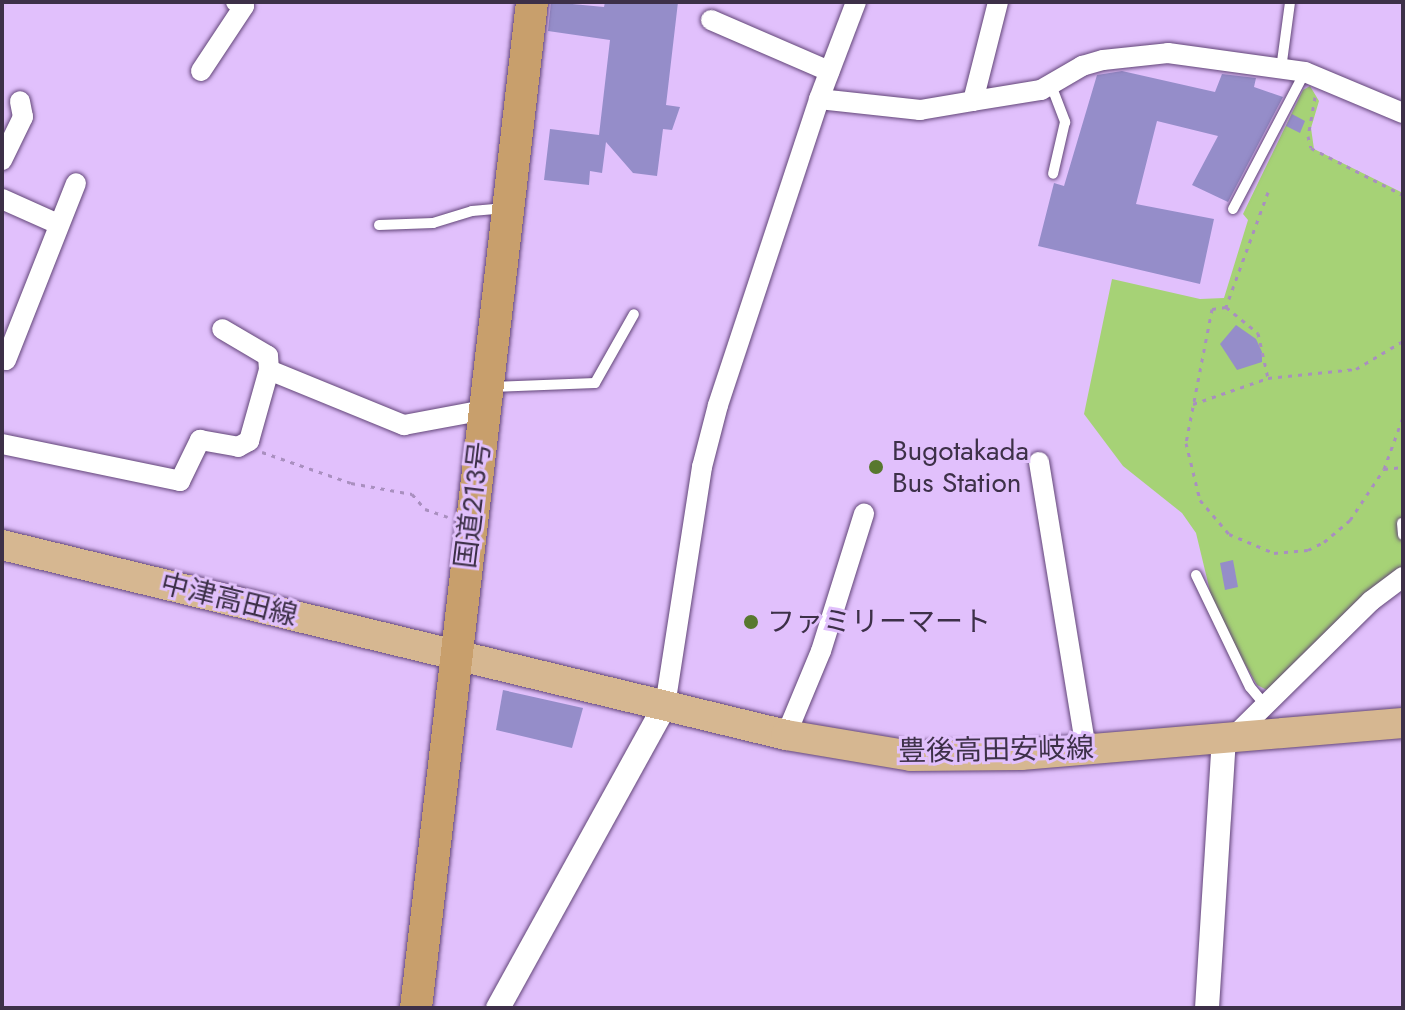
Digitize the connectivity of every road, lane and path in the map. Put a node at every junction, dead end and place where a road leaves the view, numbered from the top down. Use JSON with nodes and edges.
{"nodes":[{"id":1,"x":236,"y":2,"type":"edge"},
{"id":2,"x":532,"y":2,"type":"edge"},
{"id":3,"x":856,"y":2,"type":"edge"},
{"id":4,"x":998,"y":2,"type":"edge"},
{"id":5,"x":1290,"y":2,"type":"edge"},
{"id":6,"x":711,"y":20,"type":"dead end"},
{"id":7,"x":1281,"y":69,"type":"junction"},
{"id":8,"x":201,"y":71,"type":"dead end"},
{"id":9,"x":829,"y":71,"type":"junction"},
{"id":10,"x":1305,"y":72,"type":"junction"},
{"id":11,"x":1051,"y":85,"type":"junction"},
{"id":12,"x":1308,"y":93,"type":"dead end"},
{"id":13,"x":819,"y":99,"type":"junction"},
{"id":14,"x":20,"y":101,"type":"dead end"},
{"id":15,"x":973,"y":101,"type":"junction"},
{"id":16,"x":1403,"y":113,"type":"edge"},
{"id":17,"x":2,"y":160,"type":"edge"},
{"id":18,"x":1053,"y":174,"type":"dead end"},
{"id":19,"x":76,"y":183,"type":"dead end"},
{"id":20,"x":1268,"y":192,"type":"dead end"},
{"id":21,"x":1403,"y":195,"type":"edge"},
{"id":22,"x":2,"y":199,"type":"edge"},
{"id":23,"x":508,"y":208,"type":"junction"},
{"id":24,"x":1233,"y":209,"type":"dead end"},
{"id":25,"x":58,"y":224,"type":"junction"},
{"id":26,"x":379,"y":225,"type":"dead end"},
{"id":27,"x":1226,"y":307,"type":"junction"},
{"id":28,"x":634,"y":314,"type":"dead end"},
{"id":29,"x":222,"y":329,"type":"dead end"},
{"id":30,"x":1403,"y":341,"type":"edge"},
{"id":31,"x":2,"y":358,"type":"edge"},
{"id":32,"x":269,"y":370,"type":"junction"},
{"id":33,"x":1268,"y":378,"type":"junction"},
{"id":34,"x":485,"y":399,"type":"junction"},
{"id":35,"x":1193,"y":404,"type":"junction"},
{"id":36,"x":1403,"y":417,"type":"edge"},
{"id":37,"x":2,"y":444,"type":"edge"},
{"id":38,"x":244,"y":446,"type":"junction"},
{"id":39,"x":1039,"y":462,"type":"dead end"},
{"id":40,"x":1403,"y":467,"type":"edge"},
{"id":41,"x":1384,"y":469,"type":"junction"},
{"id":42,"x":864,"y":514,"type":"dead end"},
{"id":43,"x":454,"y":523,"type":"dead end"},
{"id":44,"x":1402,"y":523,"type":"edge"},
{"id":45,"x":1403,"y":535,"type":"edge"},
{"id":46,"x":2,"y":545,"type":"edge"},
{"id":47,"x":1196,"y":575,"type":"dead end"},
{"id":48,"x":1403,"y":577,"type":"edge"},
{"id":49,"x":455,"y":656,"type":"junction"},
{"id":50,"x":1265,"y":705,"type":"junction"},
{"id":51,"x":665,"y":706,"type":"junction"},
{"id":52,"x":1403,"y":723,"type":"edge"},
{"id":53,"x":786,"y":735,"type":"junction"},
{"id":54,"x":1228,"y":738,"type":"junction"},
{"id":55,"x":1086,"y":750,"type":"junction"},
{"id":56,"x":416,"y":1008,"type":"edge"},
{"id":57,"x":498,"y":1008,"type":"edge"},
{"id":58,"x":1207,"y":1008,"type":"edge"}],
"edges":[{"from":1,"to":8,"type":"street"},
{"from":2,"to":23,"type":"highway","name":"国道213号"},
{"from":3,"to":9,"type":"street"},
{"from":4,"to":15,"type":"street"},
{"from":5,"to":7,"type":"lane"},
{"from":6,"to":9,"type":"street"},
{"from":7,"to":10,"type":"street"},
{"from":7,"to":11,"type":"street"},
{"from":9,"to":13,"type":"street"},
{"from":10,"to":16,"type":"street"},
{"from":10,"to":24,"type":"lane"},
{"from":11,"to":15,"type":"street"},
{"from":11,"to":18,"type":"lane"},
{"from":12,"to":21,"type":"path"},
{"from":13,"to":15,"type":"street"},
{"from":13,"to":51,"type":"street"},
{"from":14,"to":17,"type":"street"},
{"from":19,"to":25,"type":"street"},
{"from":20,"to":27,"type":"path"},
{"from":22,"to":25,"type":"street"},
{"from":23,"to":26,"type":"lane"},
{"from":23,"to":34,"type":"highway","name":"国道213号"},
{"from":25,"to":31,"type":"street"},
{"from":27,"to":33,"type":"path"},
{"from":27,"to":35,"type":"path"},
{"from":28,"to":34,"type":"lane"},
{"from":29,"to":32,"type":"street"},
{"from":30,"to":33,"type":"path"},
{"from":32,"to":34,"type":"street"},
{"from":32,"to":38,"type":"street"},
{"from":33,"to":35,"type":"path"},
{"from":34,"to":49,"type":"highway","name":"国道213号"},
{"from":35,"to":41,"type":"path"},
{"from":36,"to":41,"type":"path"},
{"from":37,"to":38,"type":"street"},
{"from":38,"to":43,"type":"path"},
{"from":39,"to":55,"type":"street"},
{"from":40,"to":41,"type":"path"},
{"from":42,"to":53,"type":"street"},
{"from":44,"to":45,"type":"lane"},
{"from":46,"to":49,"type":"main road","name":"中津高田線"},
{"from":47,"to":50,"type":"lane"},
{"from":48,"to":50,"type":"street"},
{"from":49,"to":51,"type":"main road","name":"豊後高田安岐線"},
{"from":49,"to":56,"type":"highway","name":"国道213号"},
{"from":50,"to":54,"type":"street"},
{"from":51,"to":53,"type":"main road","name":"豊後高田安岐線"},
{"from":51,"to":57,"type":"street"},
{"from":52,"to":54,"type":"main road","name":"豊後高田安岐線"},
{"from":53,"to":55,"type":"main road","name":"豊後高田安岐線"},
{"from":54,"to":55,"type":"main road","name":"豊後高田安岐線"},
{"from":54,"to":58,"type":"street"}]}
